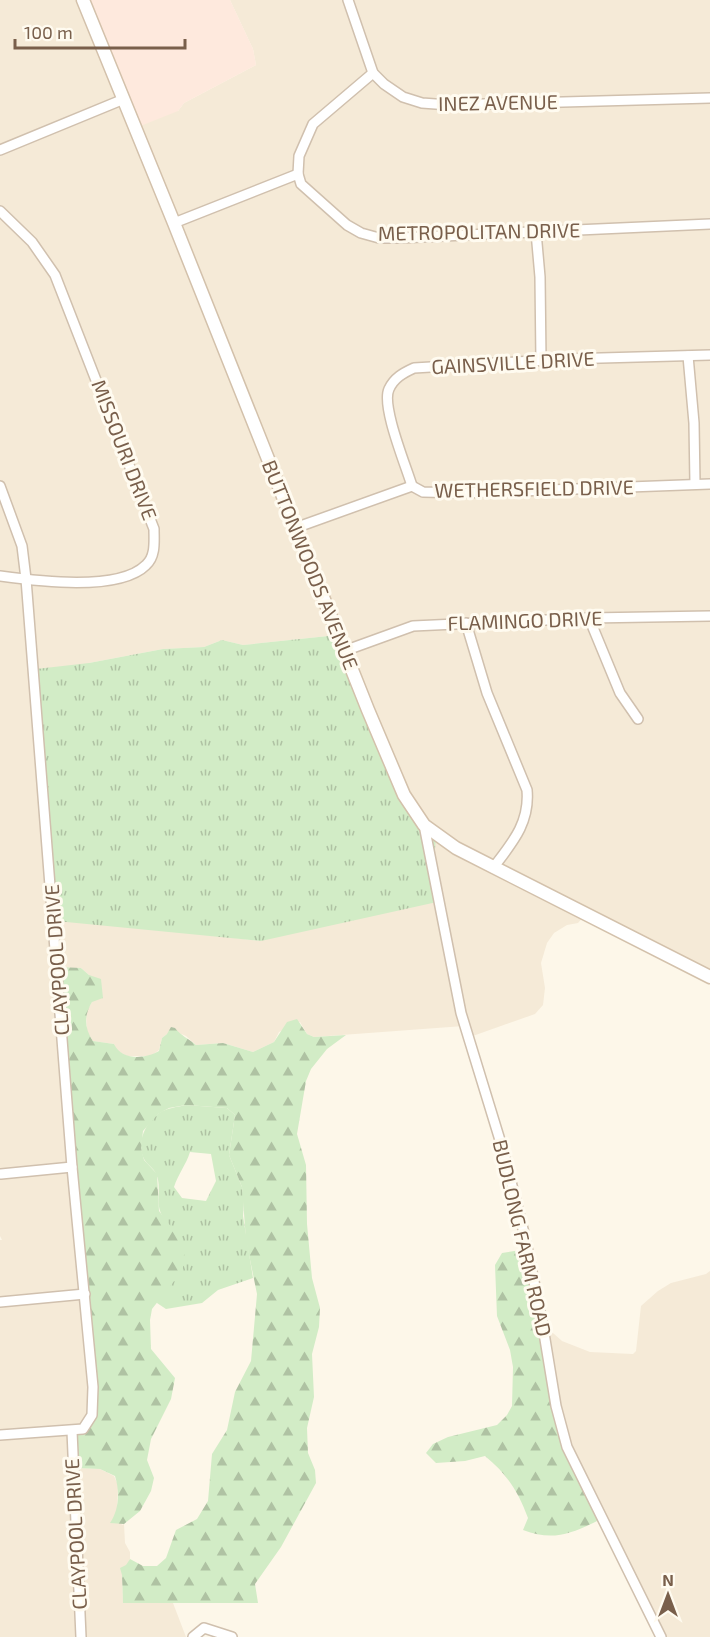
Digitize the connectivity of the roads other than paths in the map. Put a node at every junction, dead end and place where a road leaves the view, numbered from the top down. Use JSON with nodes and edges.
{"nodes":[{"id":1,"x":83,"y":0,"type":"edge"},
{"id":2,"x":348,"y":0,"type":"edge"},
{"id":3,"x":373,"y":73,"type":"junction"},
{"id":4,"x":710,"y":98,"type":"edge"},
{"id":5,"x":124,"y":99,"type":"junction"},
{"id":6,"x":0,"y":150,"type":"edge"},
{"id":7,"x":298,"y":174,"type":"junction"},
{"id":8,"x":0,"y":212,"type":"edge"},
{"id":9,"x":174,"y":223,"type":"junction"},
{"id":10,"x":710,"y":224,"type":"edge"},
{"id":11,"x":536,"y":232,"type":"junction"},
{"id":12,"x":710,"y":355,"type":"edge"},
{"id":13,"x":688,"y":356,"type":"junction"},
{"id":14,"x":541,"y":361,"type":"junction"},
{"id":15,"x":695,"y":484,"type":"junction"},
{"id":16,"x":710,"y":484,"type":"edge"},
{"id":17,"x":0,"y":486,"type":"edge"},
{"id":18,"x":412,"y":486,"type":"junction"},
{"id":19,"x":295,"y":528,"type":"junction"},
{"id":20,"x":0,"y":576,"type":"edge"},
{"id":21,"x":26,"y":579,"type":"junction"},
{"id":22,"x":710,"y":616,"type":"edge"},
{"id":23,"x":589,"y":618,"type":"junction"},
{"id":24,"x":466,"y":623,"type":"junction"},
{"id":25,"x":344,"y":651,"type":"junction"},
{"id":26,"x":638,"y":719,"type":"dead end"},
{"id":27,"x":424,"y":825,"type":"junction"},
{"id":28,"x":493,"y":868,"type":"junction"},
{"id":29,"x":710,"y":977,"type":"edge"},
{"id":30,"x":72,"y":1167,"type":"junction"},
{"id":31,"x":1,"y":1174,"type":"edge"},
{"id":32,"x":85,"y":1294,"type":"junction"},
{"id":33,"x":0,"y":1302,"type":"edge"},
{"id":34,"x":74,"y":1431,"type":"junction"},
{"id":35,"x":0,"y":1435,"type":"edge"},
{"id":36,"x":81,"y":1637,"type":"edge"},
{"id":37,"x":193,"y":1637,"type":"edge"},
{"id":38,"x":232,"y":1637,"type":"edge"},
{"id":39,"x":661,"y":1637,"type":"edge"}],
"edges":[{"from":1,"to":5,"type":"street","name":"BUTTONWOODS AVENUE"},
{"from":2,"to":3,"type":"street"},
{"from":3,"to":4,"type":"street","name":"INEZ AVENUE"},
{"from":3,"to":7,"type":"street"},
{"from":5,"to":6,"type":"street"},
{"from":5,"to":9,"type":"street","name":"BUTTONWOODS AVENUE"},
{"from":7,"to":9,"type":"street"},
{"from":7,"to":11,"type":"street","name":"METROPOLITAN DRIVE"},
{"from":8,"to":21,"type":"street","name":"MISSOURI DRIVE"},
{"from":9,"to":19,"type":"street","name":"BUTTONWOODS AVENUE"},
{"from":10,"to":11,"type":"street","name":"METROPOLITAN DRIVE"},
{"from":11,"to":14,"type":"street"},
{"from":12,"to":13,"type":"street","name":"GAINSVILLE DRIVE"},
{"from":13,"to":14,"type":"street","name":"GAINSVILLE DRIVE"},
{"from":13,"to":15,"type":"street"},
{"from":14,"to":18,"type":"street","name":"GAINSVILLE DRIVE"},
{"from":15,"to":16,"type":"street","name":"WETHERSFIELD DRIVE"},
{"from":15,"to":18,"type":"street","name":"WETHERSFIELD DRIVE"},
{"from":17,"to":21,"type":"street","name":"CLAYPOOL DRIVE"},
{"from":18,"to":19,"type":"street","name":"WETHERSFIELD DRIVE"},
{"from":19,"to":25,"type":"street","name":"BUTTONWOODS AVENUE"},
{"from":20,"to":21,"type":"street","name":"MISSOURI DRIVE"},
{"from":21,"to":30,"type":"street","name":"CLAYPOOL DRIVE"},
{"from":22,"to":23,"type":"street","name":"FLAMINGO DRIVE"},
{"from":23,"to":24,"type":"street","name":"FLAMINGO DRIVE"},
{"from":23,"to":26,"type":"street"},
{"from":24,"to":25,"type":"street","name":"FLAMINGO DRIVE"},
{"from":24,"to":28,"type":"street"},
{"from":25,"to":27,"type":"street","name":"BUTTONWOODS AVENUE"},
{"from":27,"to":28,"type":"street","name":"BUTTONWOODS AVENUE"},
{"from":27,"to":39,"type":"street","name":"BUDLONG FARM ROAD"},
{"from":28,"to":29,"type":"street","name":"BUTTONWOODS AVENUE"},
{"from":30,"to":31,"type":"street"},
{"from":30,"to":32,"type":"street","name":"CLAYPOOL DRIVE"},
{"from":32,"to":33,"type":"street"},
{"from":32,"to":34,"type":"street","name":"CLAYPOOL DRIVE"},
{"from":34,"to":35,"type":"street"},
{"from":34,"to":36,"type":"street","name":"CLAYPOOL DRIVE"},
{"from":37,"to":38,"type":"street"}]}
